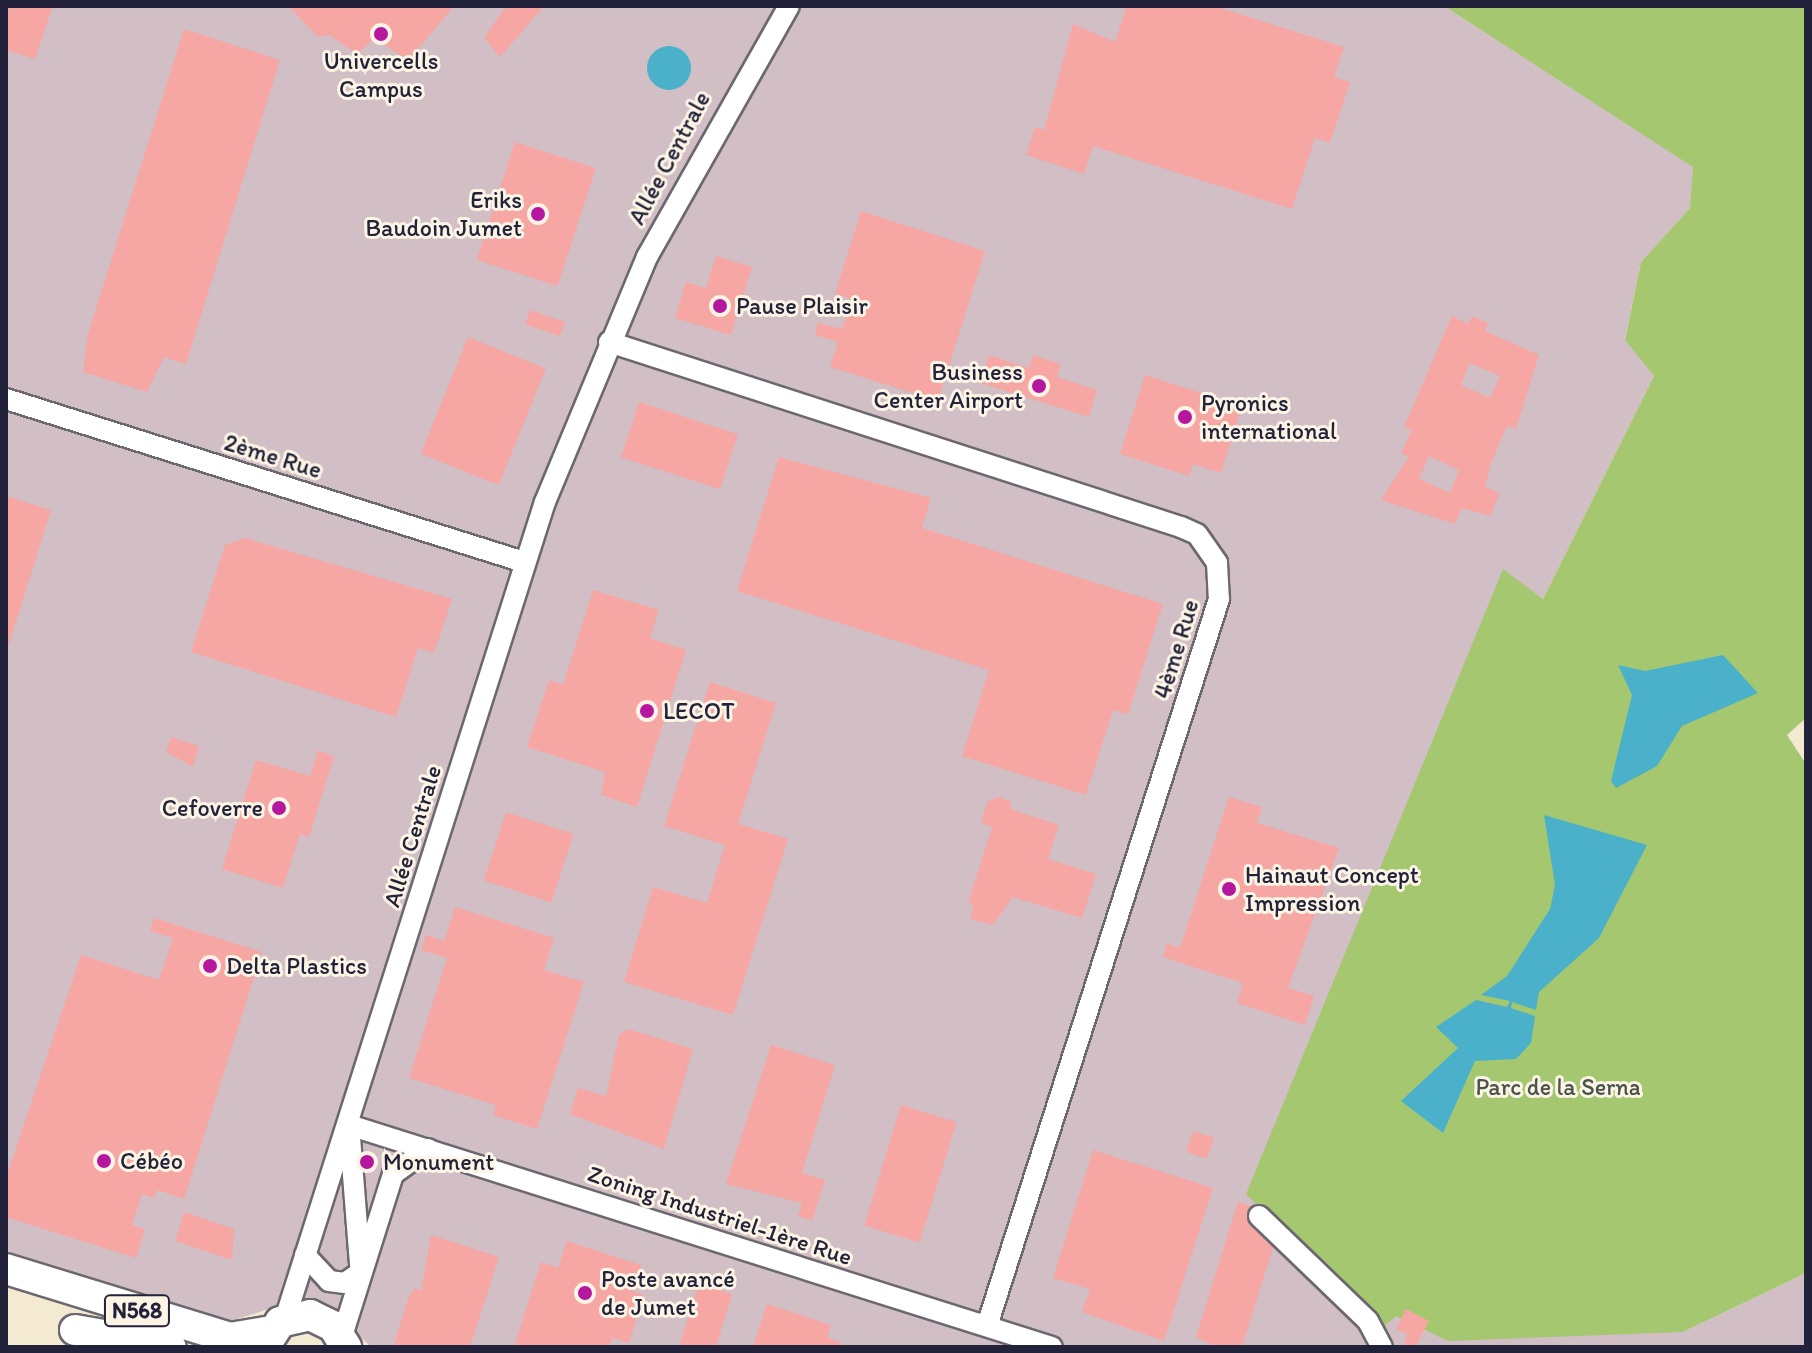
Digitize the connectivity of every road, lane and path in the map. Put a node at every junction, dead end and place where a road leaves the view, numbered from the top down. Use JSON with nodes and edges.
{"nodes":[{"id":1,"x":789,"y":6,"type":"edge"},
{"id":2,"x":609,"y":342,"type":"junction"},
{"id":3,"x":6,"y":399,"type":"edge"},
{"id":4,"x":524,"y":562,"type":"junction"},
{"id":5,"x":349,"y":1125,"type":"junction"},
{"id":6,"x":428,"y":1149,"type":"junction"},
{"id":7,"x":1259,"y":1216,"type":"dead end"},
{"id":8,"x":305,"y":1255,"type":"junction"},
{"id":9,"x":6,"y":1269,"type":"edge"},
{"id":10,"x":361,"y":1272,"type":"junction"},
{"id":11,"x":6,"y":1290,"type":"edge"},
{"id":12,"x":987,"y":1326,"type":"junction"},
{"id":13,"x":75,"y":1330,"type":"dead end"},
{"id":14,"x":273,"y":1332,"type":"edge"},
{"id":15,"x":345,"y":1344,"type":"edge"},
{"id":16,"x":171,"y":1347,"type":"edge"},
{"id":17,"x":189,"y":1347,"type":"edge"},
{"id":18,"x":1052,"y":1347,"type":"edge"},
{"id":19,"x":1382,"y":1347,"type":"edge"}],
"edges":[{"from":1,"to":2,"type":"street","name":"Allée Centrale"},
{"from":2,"to":4,"type":"street","name":"Allée Centrale"},
{"from":2,"to":12,"type":"street","name":"4ème Rue"},
{"from":3,"to":4,"type":"street","name":"2ème Rue"},
{"from":4,"to":5,"type":"street","name":"Allée Centrale"},
{"from":5,"to":6,"type":"street","name":"Zoning Industriel-1ère Rue"},
{"from":5,"to":8,"type":"street","name":"Allée Centrale"},
{"from":5,"to":10,"type":"street"},
{"from":6,"to":10,"type":"street"},
{"from":6,"to":12,"type":"street","name":"Zoning Industriel-1ère Rue"},
{"from":7,"to":19,"type":"street"},
{"from":8,"to":10,"type":"street"},
{"from":8,"to":14,"type":"street","name":"Allée Centrale"},
{"from":9,"to":14,"type":"highway","number":"N568"},
{"from":10,"to":15,"type":"street"},
{"from":11,"to":17,"type":"highway","number":"N568"},
{"from":12,"to":18,"type":"street","name":"Zoning Industriel-1ère Rue"},
{"from":13,"to":16,"type":"highway"},
{"from":14,"to":15,"type":"highway","number":"N568"}]}
